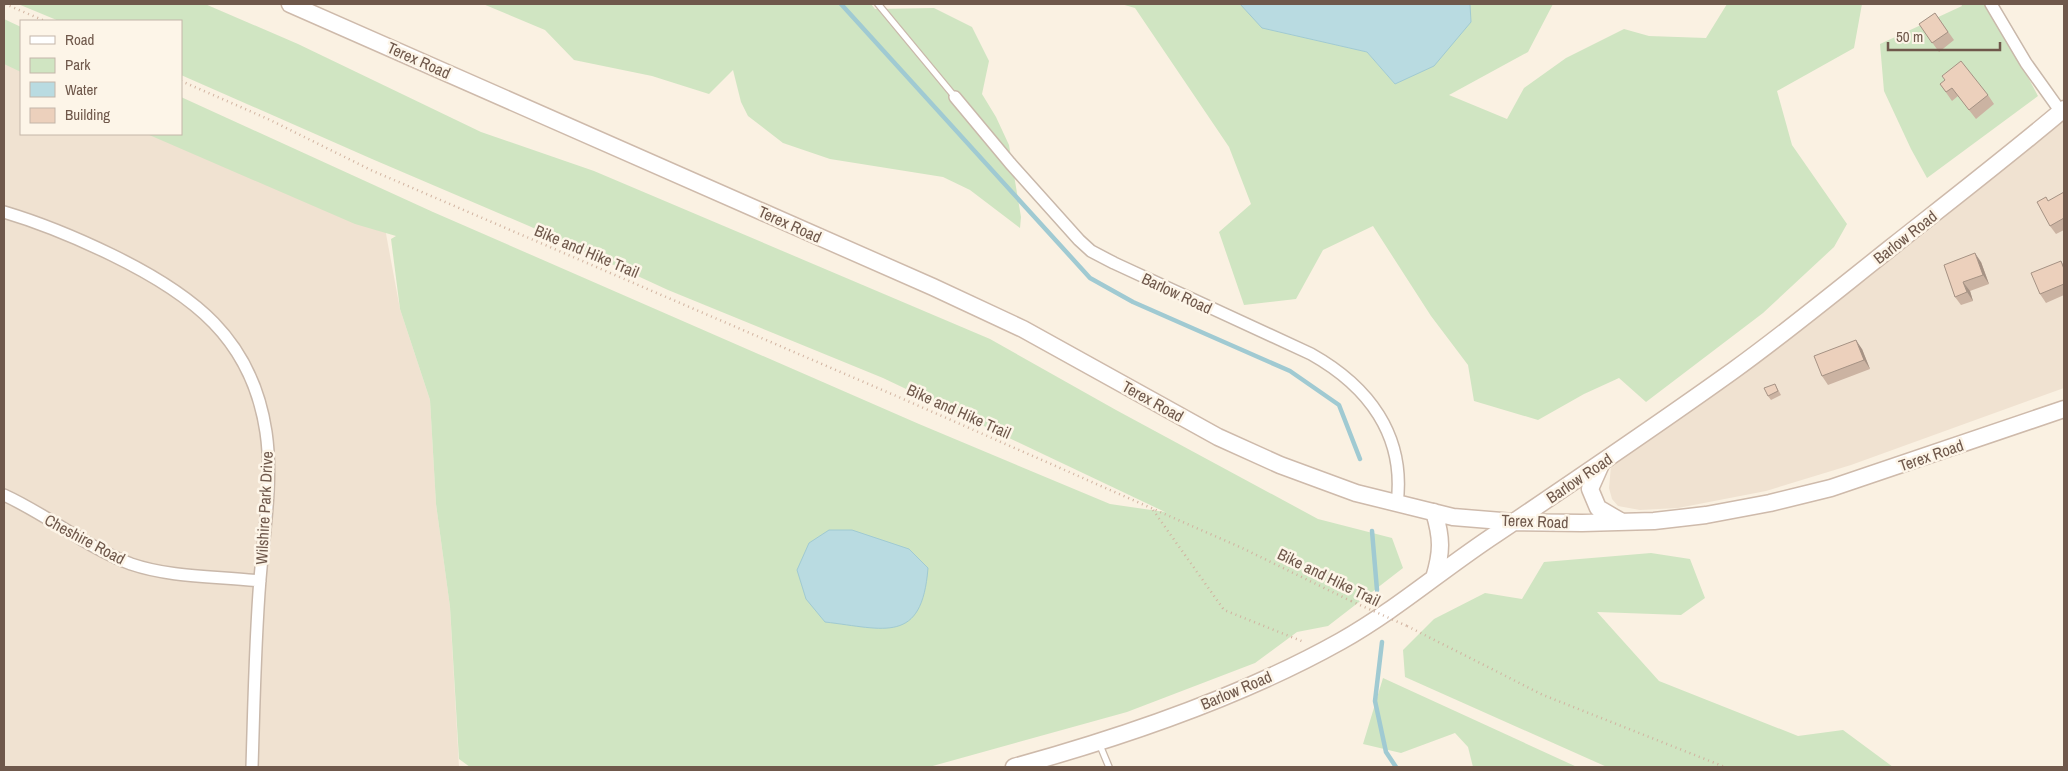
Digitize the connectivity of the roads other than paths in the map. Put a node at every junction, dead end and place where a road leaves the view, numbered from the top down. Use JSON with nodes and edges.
{"nodes":[{"id":1,"x":290,"y":4,"type":"edge"},
{"id":2,"x":878,"y":4,"type":"edge"},
{"id":3,"x":1991,"y":4,"type":"edge"},
{"id":4,"x":955,"y":97,"type":"joint"},
{"id":5,"x":2063,"y":110,"type":"edge"},
{"id":6,"x":4,"y":212,"type":"edge"},
{"id":7,"x":2064,"y":409,"type":"edge"},
{"id":8,"x":1602,"y":462,"type":"junction"},
{"id":9,"x":4,"y":495,"type":"edge"},
{"id":10,"x":1397,"y":504,"type":"junction"},
{"id":11,"x":1434,"y":512,"type":"junction"},
{"id":12,"x":1514,"y":522,"type":"junction"},
{"id":13,"x":1622,"y":522,"type":"junction"},
{"id":14,"x":1434,"y":578,"type":"junction"},
{"id":15,"x":260,"y":581,"type":"junction"},
{"id":16,"x":1098,"y":741,"type":"junction"},
{"id":17,"x":252,"y":767,"type":"edge"},
{"id":18,"x":1014,"y":767,"type":"edge"},
{"id":19,"x":1109,"y":767,"type":"edge"}],
"edges":[{"from":1,"to":10,"type":"main road","name":"Terex Road"},
{"from":2,"to":4,"type":"lane"},
{"from":3,"to":5,"type":"street"},
{"from":4,"to":10,"type":"street","name":"Barlow Road"},
{"from":5,"to":8,"type":"main road","name":"Barlow Road"},
{"from":6,"to":15,"type":"street","name":"Wilshire Park Drive"},
{"from":7,"to":13,"type":"main road","name":"Terex Road"},
{"from":8,"to":12,"type":"main road","name":"Barlow Road"},
{"from":8,"to":13,"type":"main road"},
{"from":9,"to":15,"type":"street","name":"Cheshire Road"},
{"from":10,"to":11,"type":"main road","name":"Terex Road"},
{"from":11,"to":12,"type":"main road","name":"Terex Road"},
{"from":11,"to":14,"type":"main road"},
{"from":12,"to":13,"type":"main road","name":"Terex Road"},
{"from":12,"to":14,"type":"main road","name":"Barlow Road"},
{"from":14,"to":16,"type":"main road","name":"Barlow Road"},
{"from":15,"to":17,"type":"street","name":"Wilshire Park Drive"},
{"from":16,"to":18,"type":"main road","name":"Barlow Road"},
{"from":16,"to":19,"type":"lane"}]}
